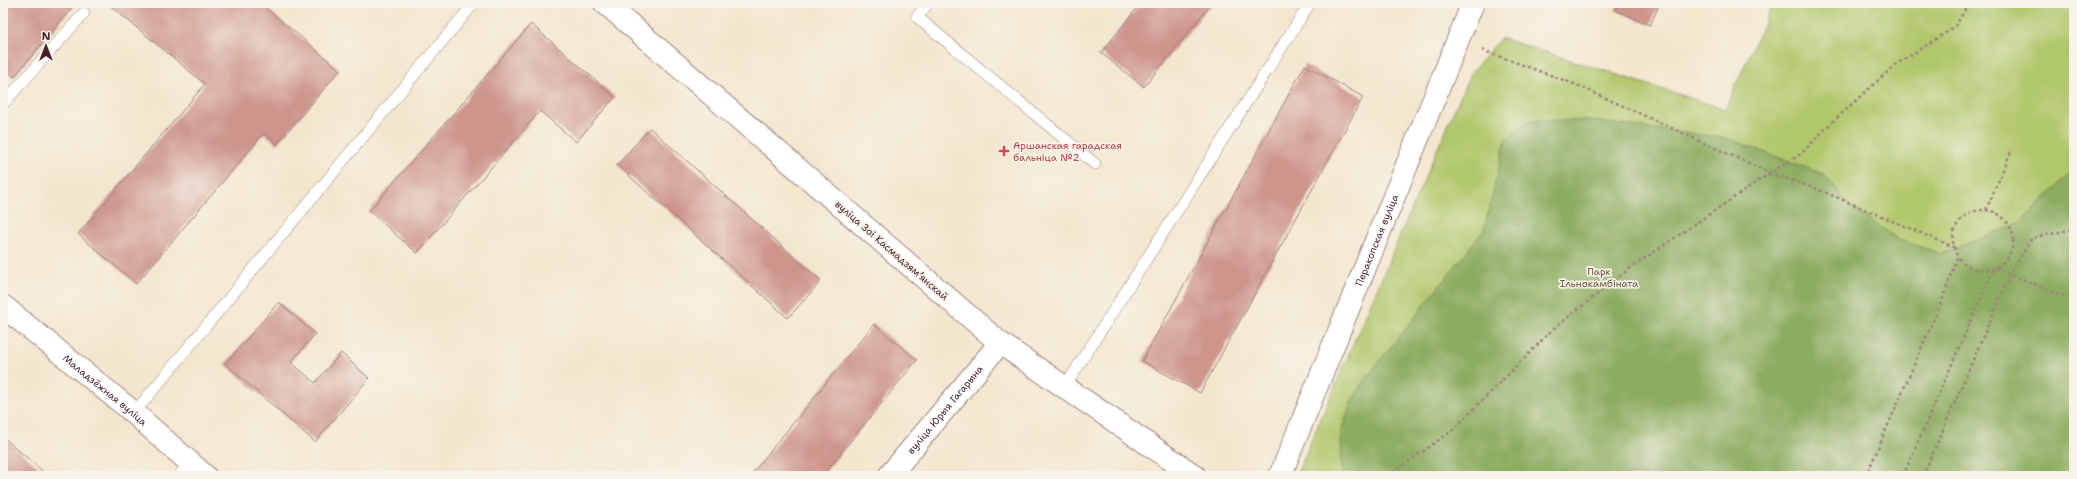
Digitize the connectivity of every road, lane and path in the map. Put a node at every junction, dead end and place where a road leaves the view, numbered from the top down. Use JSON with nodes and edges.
{"nodes":[{"id":1,"x":474,"y":3,"type":"edge"},
{"id":2,"x":605,"y":3,"type":"edge"},
{"id":3,"x":928,"y":3,"type":"edge"},
{"id":4,"x":1310,"y":3,"type":"edge"},
{"id":5,"x":1473,"y":3,"type":"edge"},
{"id":6,"x":1969,"y":3,"type":"edge"},
{"id":7,"x":84,"y":13,"type":"dead end"},
{"id":8,"x":1456,"y":41,"type":"junction"},
{"id":9,"x":3,"y":104,"type":"edge"},
{"id":10,"x":2012,"y":149,"type":"dead end"},
{"id":11,"x":1095,"y":164,"type":"dead end"},
{"id":12,"x":1770,"y":173,"type":"junction"},
{"id":13,"x":1986,"y":210,"type":"junction"},
{"id":14,"x":2074,"y":229,"type":"edge"},
{"id":15,"x":1954,"y":247,"type":"junction"},
{"id":16,"x":1958,"y":255,"type":"junction"},
{"id":17,"x":1994,"y":268,"type":"junction"},
{"id":18,"x":2010,"y":274,"type":"junction"},
{"id":19,"x":2074,"y":300,"type":"edge"},
{"id":20,"x":3,"y":306,"type":"edge"},
{"id":21,"x":1000,"y":343,"type":"junction"},
{"id":22,"x":1064,"y":388,"type":"junction"},
{"id":23,"x":134,"y":413,"type":"junction"},
{"id":24,"x":191,"y":471,"type":"edge"},
{"id":25,"x":889,"y":476,"type":"edge"},
{"id":26,"x":1195,"y":476,"type":"edge"},
{"id":27,"x":1280,"y":476,"type":"edge"},
{"id":28,"x":1388,"y":476,"type":"edge"},
{"id":29,"x":1866,"y":476,"type":"edge"},
{"id":30,"x":1903,"y":476,"type":"edge"},
{"id":31,"x":1923,"y":476,"type":"edge"}],
"edges":[{"from":1,"to":23,"type":"lane"},
{"from":2,"to":21,"type":"street","name":"вуліца Зоі Касмадзямʼянскай"},
{"from":3,"to":11,"type":"lane"},
{"from":4,"to":22,"type":"lane"},
{"from":5,"to":8,"type":"street","name":"Перакопская вуліца"},
{"from":6,"to":12,"type":"path"},
{"from":7,"to":9,"type":"lane"},
{"from":8,"to":12,"type":"path"},
{"from":8,"to":27,"type":"street","name":"Перакопская вуліца"},
{"from":10,"to":13,"type":"path"},
{"from":12,"to":15,"type":"path"},
{"from":12,"to":28,"type":"path"},
{"from":13,"to":15,"type":"path"},
{"from":13,"to":17,"type":"path"},
{"from":14,"to":18,"type":"path"},
{"from":15,"to":16,"type":"path"},
{"from":16,"to":17,"type":"path"},
{"from":16,"to":29,"type":"path"},
{"from":17,"to":18,"type":"path"},
{"from":17,"to":30,"type":"path"},
{"from":18,"to":19,"type":"path"},
{"from":18,"to":31,"type":"path"},
{"from":20,"to":23,"type":"street","name":"Маладзёжная вуліца"},
{"from":21,"to":22,"type":"street","name":"вуліца Зоі Касмадзямʼянскай"},
{"from":21,"to":25,"type":"street","name":"вуліца Юрыя Гагарына"},
{"from":22,"to":26,"type":"street","name":"вуліца Зоі Касмадзямʼянскай"},
{"from":23,"to":24,"type":"street","name":"Маладзёжная вуліца"}]}
